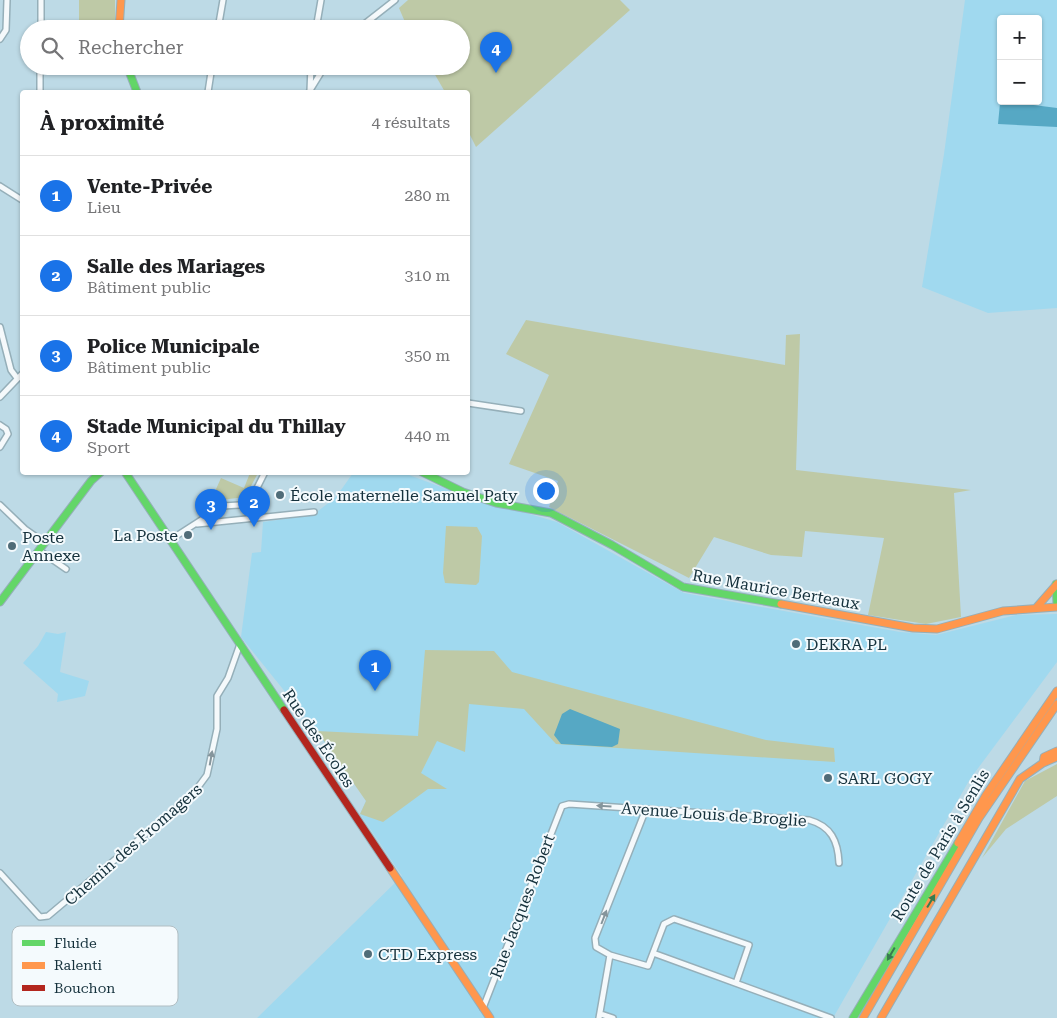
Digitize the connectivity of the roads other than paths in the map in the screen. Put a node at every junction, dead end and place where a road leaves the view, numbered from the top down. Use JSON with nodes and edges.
{"nodes":[{"id":1,"x":7,"y":0,"type":"edge"},
{"id":2,"x":41,"y":0,"type":"edge"},
{"id":3,"x":121,"y":0,"type":"edge"},
{"id":4,"x":223,"y":0,"type":"edge"},
{"id":5,"x":321,"y":0,"type":"edge"},
{"id":6,"x":395,"y":0,"type":"edge"},
{"id":7,"x":41,"y":20,"type":"edge"},
{"id":8,"x":120,"y":20,"type":"edge"},
{"id":9,"x":220,"y":20,"type":"edge"},
{"id":10,"x":318,"y":20,"type":"edge"},
{"id":11,"x":369,"y":20,"type":"edge"},
{"id":12,"x":0,"y":40,"type":"edge"},
{"id":13,"x":40,"y":75,"type":"edge"},
{"id":14,"x":130,"y":75,"type":"edge"},
{"id":15,"x":211,"y":75,"type":"edge"},
{"id":16,"x":311,"y":75,"type":"edge"},
{"id":17,"x":320,"y":75,"type":"edge"},
{"id":18,"x":40,"y":90,"type":"edge"},
{"id":19,"x":136,"y":90,"type":"edge"},
{"id":20,"x":208,"y":90,"type":"edge"},
{"id":21,"x":310,"y":90,"type":"edge"},
{"id":22,"x":311,"y":90,"type":"edge"},
{"id":23,"x":0,"y":186,"type":"edge"},
{"id":24,"x":20,"y":199,"type":"edge"},
{"id":25,"x":0,"y":327,"type":"edge"},
{"id":26,"x":20,"y":376,"type":"edge"},
{"id":27,"x":17,"y":378,"type":"junction"},
{"id":28,"x":0,"y":397,"type":"edge"},
{"id":29,"x":470,"y":403,"type":"edge"},
{"id":30,"x":521,"y":411,"type":"dead end"},
{"id":31,"x":0,"y":425,"type":"edge"},
{"id":32,"x":0,"y":447,"type":"edge"},
{"id":33,"x":98,"y":475,"type":"edge"},
{"id":34,"x":127,"y":475,"type":"edge"},
{"id":35,"x":264,"y":475,"type":"edge"},
{"id":36,"x":428,"y":475,"type":"edge"},
{"id":37,"x":254,"y":504,"type":"junction"},
{"id":38,"x":0,"y":505,"type":"edge"},
{"id":39,"x":314,"y":512,"type":"dead end"},
{"id":40,"x":256,"y":518,"type":"junction"},
{"id":41,"x":197,"y":524,"type":"junction"},
{"id":42,"x":170,"y":540,"type":"junction"},
{"id":43,"x":45,"y":543,"type":"junction"},
{"id":44,"x":40,"y":551,"type":"junction"},
{"id":45,"x":66,"y":568,"type":"dead end"},
{"id":46,"x":1057,"y":584,"type":"edge"},
{"id":47,"x":1,"y":600,"type":"edge"},
{"id":48,"x":1057,"y":606,"type":"edge"},
{"id":49,"x":1036,"y":608,"type":"junction"},
{"id":50,"x":240,"y":644,"type":"junction"},
{"id":51,"x":1057,"y":691,"type":"edge"},
{"id":52,"x":1057,"y":704,"type":"edge"},
{"id":53,"x":1057,"y":752,"type":"edge"},
{"id":54,"x":1057,"y":757,"type":"edge"},
{"id":55,"x":1043,"y":763,"type":"junction"},
{"id":56,"x":562,"y":806,"type":"joint"},
{"id":57,"x":646,"y":809,"type":"junction"},
{"id":58,"x":839,"y":863,"type":"dead end"},
{"id":59,"x":0,"y":873,"type":"edge"},
{"id":60,"x":654,"y":953,"type":"junction"},
{"id":61,"x":610,"y":955,"type":"junction"},
{"id":62,"x":736,"y":983,"type":"junction"},
{"id":63,"x":483,"y":1008,"type":"junction"},
{"id":64,"x":600,"y":1016,"type":"edge"},
{"id":65,"x":490,"y":1018,"type":"edge"},
{"id":66,"x":613,"y":1018,"type":"edge"},
{"id":67,"x":830,"y":1018,"type":"edge"},
{"id":68,"x":853,"y":1018,"type":"edge"},
{"id":69,"x":862,"y":1018,"type":"edge"},
{"id":70,"x":881,"y":1018,"type":"edge"}],
"edges":[{"from":1,"to":12,"type":"street"},
{"from":2,"to":7,"type":"street"},
{"from":3,"to":8,"type":"street"},
{"from":4,"to":9,"type":"street"},
{"from":5,"to":10,"type":"street"},
{"from":6,"to":11,"type":"street"},
{"from":13,"to":18,"type":"street"},
{"from":14,"to":19,"type":"street"},
{"from":15,"to":20,"type":"street"},
{"from":16,"to":21,"type":"street"},
{"from":17,"to":22,"type":"street"},
{"from":23,"to":24,"type":"street"},
{"from":25,"to":27,"type":"street"},
{"from":26,"to":27,"type":"street"},
{"from":27,"to":28,"type":"street"},
{"from":29,"to":30,"type":"street"},
{"from":31,"to":32,"type":"street"},
{"from":33,"to":43,"type":"street"},
{"from":34,"to":42,"type":"street","name":"Rue des Écoles"},
{"from":35,"to":37,"type":"street"},
{"from":36,"to":49,"type":"street","name":"Rue Maurice Berteaux"},
{"from":37,"to":40,"type":"street"},
{"from":37,"to":41,"type":"street"},
{"from":38,"to":43,"type":"street"},
{"from":39,"to":40,"type":"street"},
{"from":40,"to":41,"type":"street"},
{"from":41,"to":42,"type":"street"},
{"from":42,"to":50,"type":"street","name":"Rue des Écoles"},
{"from":43,"to":44,"type":"street"},
{"from":44,"to":45,"type":"street"},
{"from":44,"to":47,"type":"street"},
{"from":46,"to":48,"type":"street"},
{"from":46,"to":49,"type":"street"},
{"from":48,"to":49,"type":"street","name":"Rue Maurice Berteaux"},
{"from":59,"to":50,"type":"street","name":"Chemin des Fromagers","one_way":true},
{"from":50,"to":63,"type":"street","name":"Rue des Écoles"},
{"from":51,"to":68,"type":"street","name":"Route de Paris à Senlis","one_way":true},
{"from":69,"to":52,"type":"street","name":"Route de Paris à Senlis","one_way":true},
{"from":53,"to":55,"type":"street"},
{"from":54,"to":55,"type":"street"},
{"from":55,"to":70,"type":"street"},
{"from":57,"to":56,"type":"street","name":"Avenue Louis de Broglie","one_way":true},
{"from":56,"to":63,"type":"street","name":"Rue Jacques Robert"},
{"from":57,"to":58,"type":"street","name":"Avenue Louis de Broglie"},
{"from":61,"to":57,"type":"street","one_way":true},
{"from":60,"to":61,"type":"street"},
{"from":60,"to":62,"type":"street"},
{"from":60,"to":62,"type":"street"},
{"from":61,"to":64,"type":"street"},
{"from":62,"to":67,"type":"street"},
{"from":63,"to":65,"type":"street","name":"Rue des Écoles"},
{"from":64,"to":66,"type":"street"}]}
